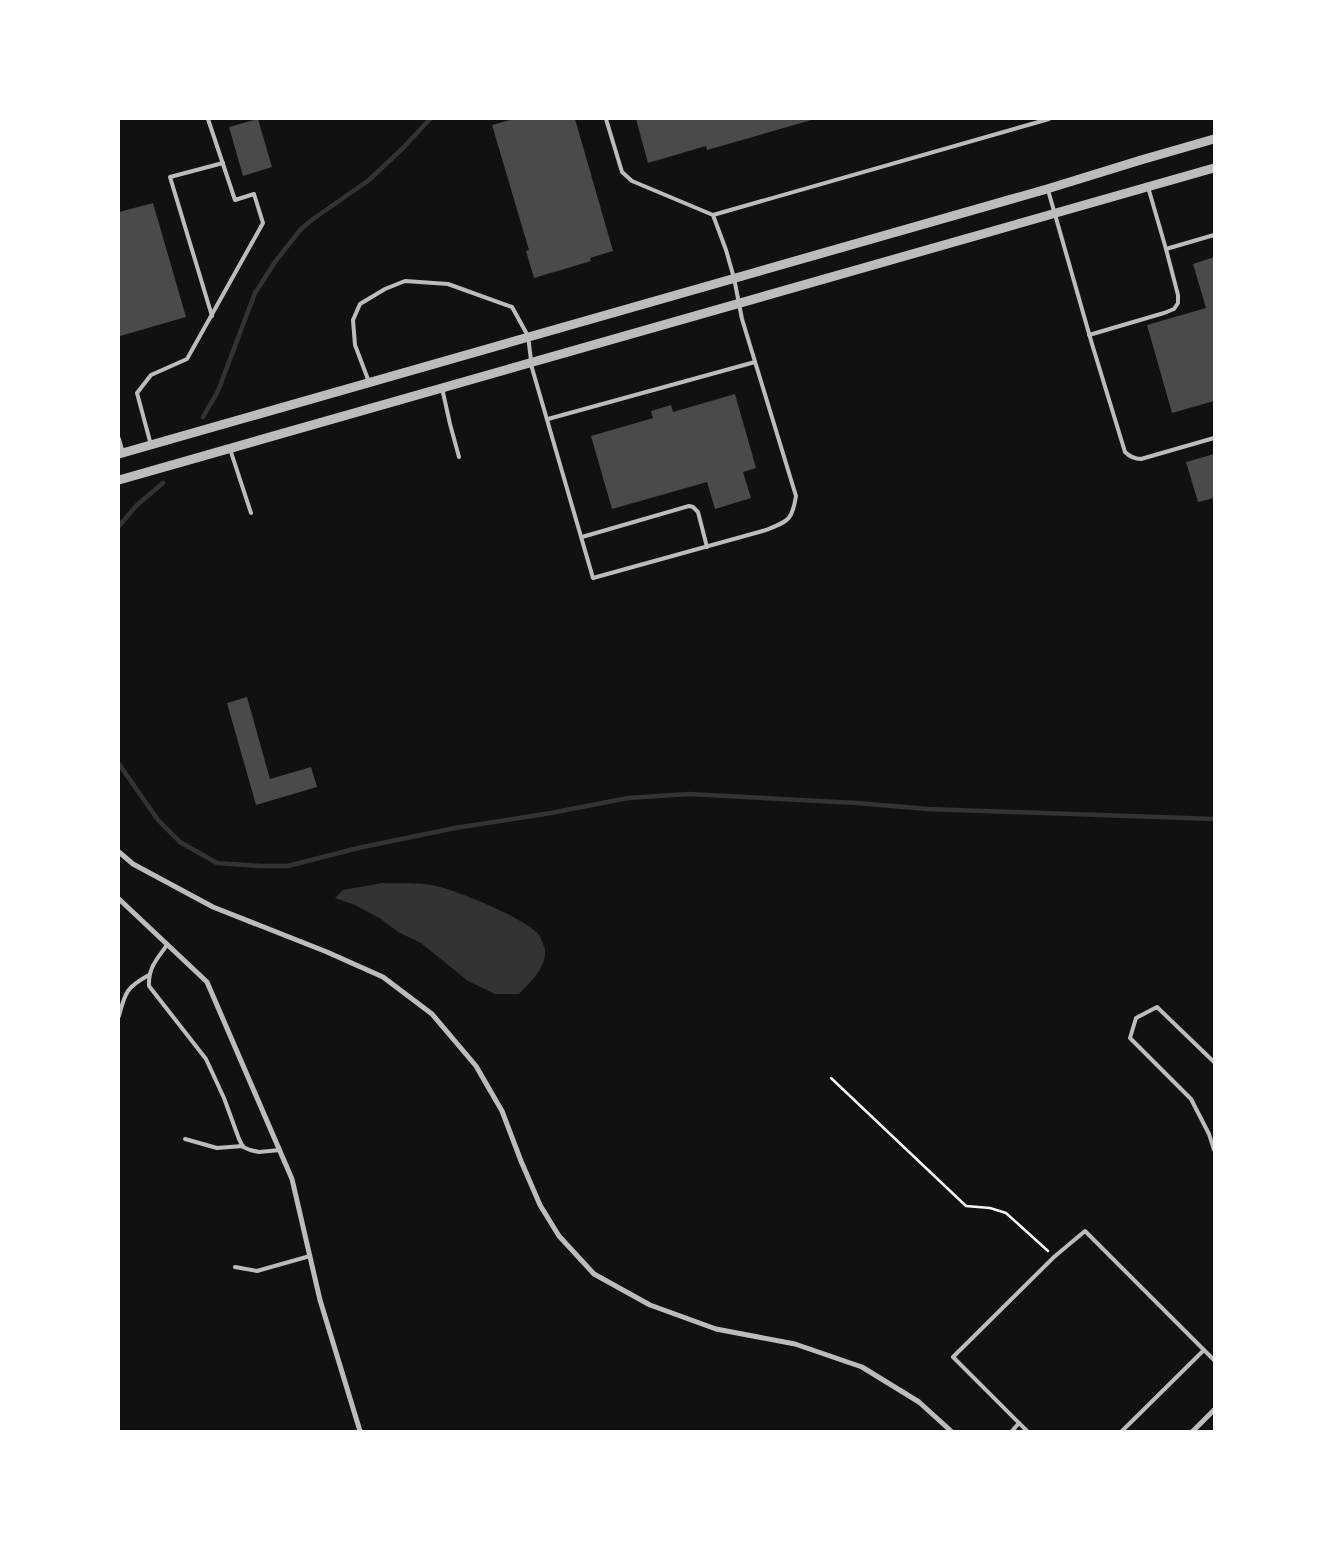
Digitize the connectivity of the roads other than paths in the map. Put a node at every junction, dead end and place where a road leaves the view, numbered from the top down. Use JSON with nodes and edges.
{"nodes":[{"id":1,"x":208,"y":119,"type":"edge"},
{"id":2,"x":606,"y":119,"type":"edge"},
{"id":3,"x":1049,"y":119,"type":"edge"},
{"id":4,"x":1214,"y":139,"type":"edge"},
{"id":5,"x":223,"y":163,"type":"junction"},
{"id":6,"x":1214,"y":168,"type":"edge"},
{"id":7,"x":1148,"y":188,"type":"junction"},
{"id":8,"x":1047,"y":189,"type":"junction"},
{"id":9,"x":713,"y":215,"type":"junction"},
{"id":10,"x":1055,"y":215,"type":"junction"},
{"id":11,"x":1214,"y":235,"type":"edge"},
{"id":12,"x":1166,"y":249,"type":"junction"},
{"id":13,"x":734,"y":278,"type":"junction"},
{"id":14,"x":740,"y":304,"type":"junction"},
{"id":15,"x":212,"y":316,"type":"junction"},
{"id":16,"x":1089,"y":335,"type":"junction"},
{"id":17,"x":528,"y":336,"type":"junction"},
{"id":18,"x":755,"y":362,"type":"junction"},
{"id":19,"x":532,"y":364,"type":"junction"},
{"id":20,"x":369,"y":383,"type":"junction"},
{"id":21,"x":442,"y":388,"type":"junction"},
{"id":22,"x":548,"y":419,"type":"junction"},
{"id":23,"x":1214,"y":438,"type":"edge"},
{"id":24,"x":119,"y":439,"type":"edge"},
{"id":25,"x":151,"y":446,"type":"junction"},
{"id":26,"x":230,"y":448,"type":"junction"},
{"id":27,"x":121,"y":453,"type":"edge"},
{"id":28,"x":459,"y":457,"type":"dead end"},
{"id":29,"x":119,"y":480,"type":"edge"},
{"id":30,"x":251,"y":513,"type":"dead end"},
{"id":31,"x":582,"y":537,"type":"junction"},
{"id":32,"x":707,"y":547,"type":"junction"},
{"id":33,"x":119,"y":852,"type":"edge"},
{"id":34,"x":119,"y":899,"type":"edge"},
{"id":35,"x":167,"y":945,"type":"junction"},
{"id":36,"x":148,"y":975,"type":"junction"},
{"id":37,"x":119,"y":1016,"type":"edge"},
{"id":38,"x":1214,"y":1062,"type":"edge"},
{"id":39,"x":185,"y":1139,"type":"dead end"},
{"id":40,"x":243,"y":1146,"type":"junction"},
{"id":41,"x":280,"y":1150,"type":"junction"},
{"id":42,"x":1214,"y":1150,"type":"edge"},
{"id":43,"x":310,"y":1256,"type":"junction"},
{"id":44,"x":235,"y":1267,"type":"dead end"},
{"id":45,"x":1204,"y":1350,"type":"junction"},
{"id":46,"x":1214,"y":1360,"type":"edge"},
{"id":47,"x":1214,"y":1410,"type":"edge"},
{"id":48,"x":1019,"y":1424,"type":"junction"},
{"id":49,"x":360,"y":1431,"type":"edge"},
{"id":50,"x":951,"y":1431,"type":"edge"},
{"id":51,"x":1012,"y":1431,"type":"edge"},
{"id":52,"x":1027,"y":1431,"type":"edge"},
{"id":53,"x":1122,"y":1431,"type":"edge"},
{"id":54,"x":1193,"y":1431,"type":"edge"}],
"edges":[{"from":1,"to":5,"type":"lane"},
{"from":2,"to":9,"type":"lane"},
{"from":3,"to":9,"type":"lane"},
{"from":4,"to":8,"type":"street"},
{"from":5,"to":15,"type":"lane"},
{"from":5,"to":15,"type":"lane"},
{"from":6,"to":7,"type":"street"},
{"from":7,"to":10,"type":"street"},
{"from":7,"to":12,"type":"lane"},
{"from":8,"to":10,"type":"lane"},
{"from":8,"to":13,"type":"street"},
{"from":9,"to":13,"type":"lane"},
{"from":10,"to":14,"type":"street"},
{"from":10,"to":16,"type":"lane"},
{"from":11,"to":12,"type":"lane"},
{"from":12,"to":16,"type":"lane"},
{"from":13,"to":14,"type":"lane"},
{"from":13,"to":17,"type":"street"},
{"from":14,"to":18,"type":"lane"},
{"from":14,"to":19,"type":"street"},
{"from":15,"to":25,"type":"lane"},
{"from":16,"to":23,"type":"lane"},
{"from":17,"to":19,"type":"lane"},
{"from":17,"to":20,"type":"street"},
{"from":17,"to":20,"type":"lane"},
{"from":18,"to":22,"type":"lane"},
{"from":18,"to":32,"type":"lane"},
{"from":19,"to":21,"type":"street"},
{"from":19,"to":22,"type":"lane"},
{"from":20,"to":25,"type":"street"},
{"from":21,"to":26,"type":"street"},
{"from":21,"to":28,"type":"lane"},
{"from":22,"to":31,"type":"lane"},
{"from":24,"to":27,"type":"lane"},
{"from":25,"to":27,"type":"street"},
{"from":26,"to":29,"type":"street"},
{"from":26,"to":30,"type":"lane"},
{"from":31,"to":32,"type":"lane"},
{"from":31,"to":32,"type":"lane"},
{"from":33,"to":50,"type":"street"},
{"from":34,"to":35,"type":"street"},
{"from":35,"to":36,"type":"lane"},
{"from":35,"to":41,"type":"street"},
{"from":36,"to":37,"type":"lane"},
{"from":36,"to":40,"type":"lane"},
{"from":38,"to":42,"type":"lane"},
{"from":39,"to":40,"type":"lane"},
{"from":40,"to":41,"type":"lane"},
{"from":41,"to":43,"type":"street"},
{"from":43,"to":44,"type":"lane"},
{"from":43,"to":49,"type":"street"},
{"from":45,"to":46,"type":"lane"},
{"from":45,"to":48,"type":"lane"},
{"from":45,"to":53,"type":"lane"},
{"from":47,"to":54,"type":"street"},
{"from":48,"to":51,"type":"lane"},
{"from":48,"to":52,"type":"lane"}]}
